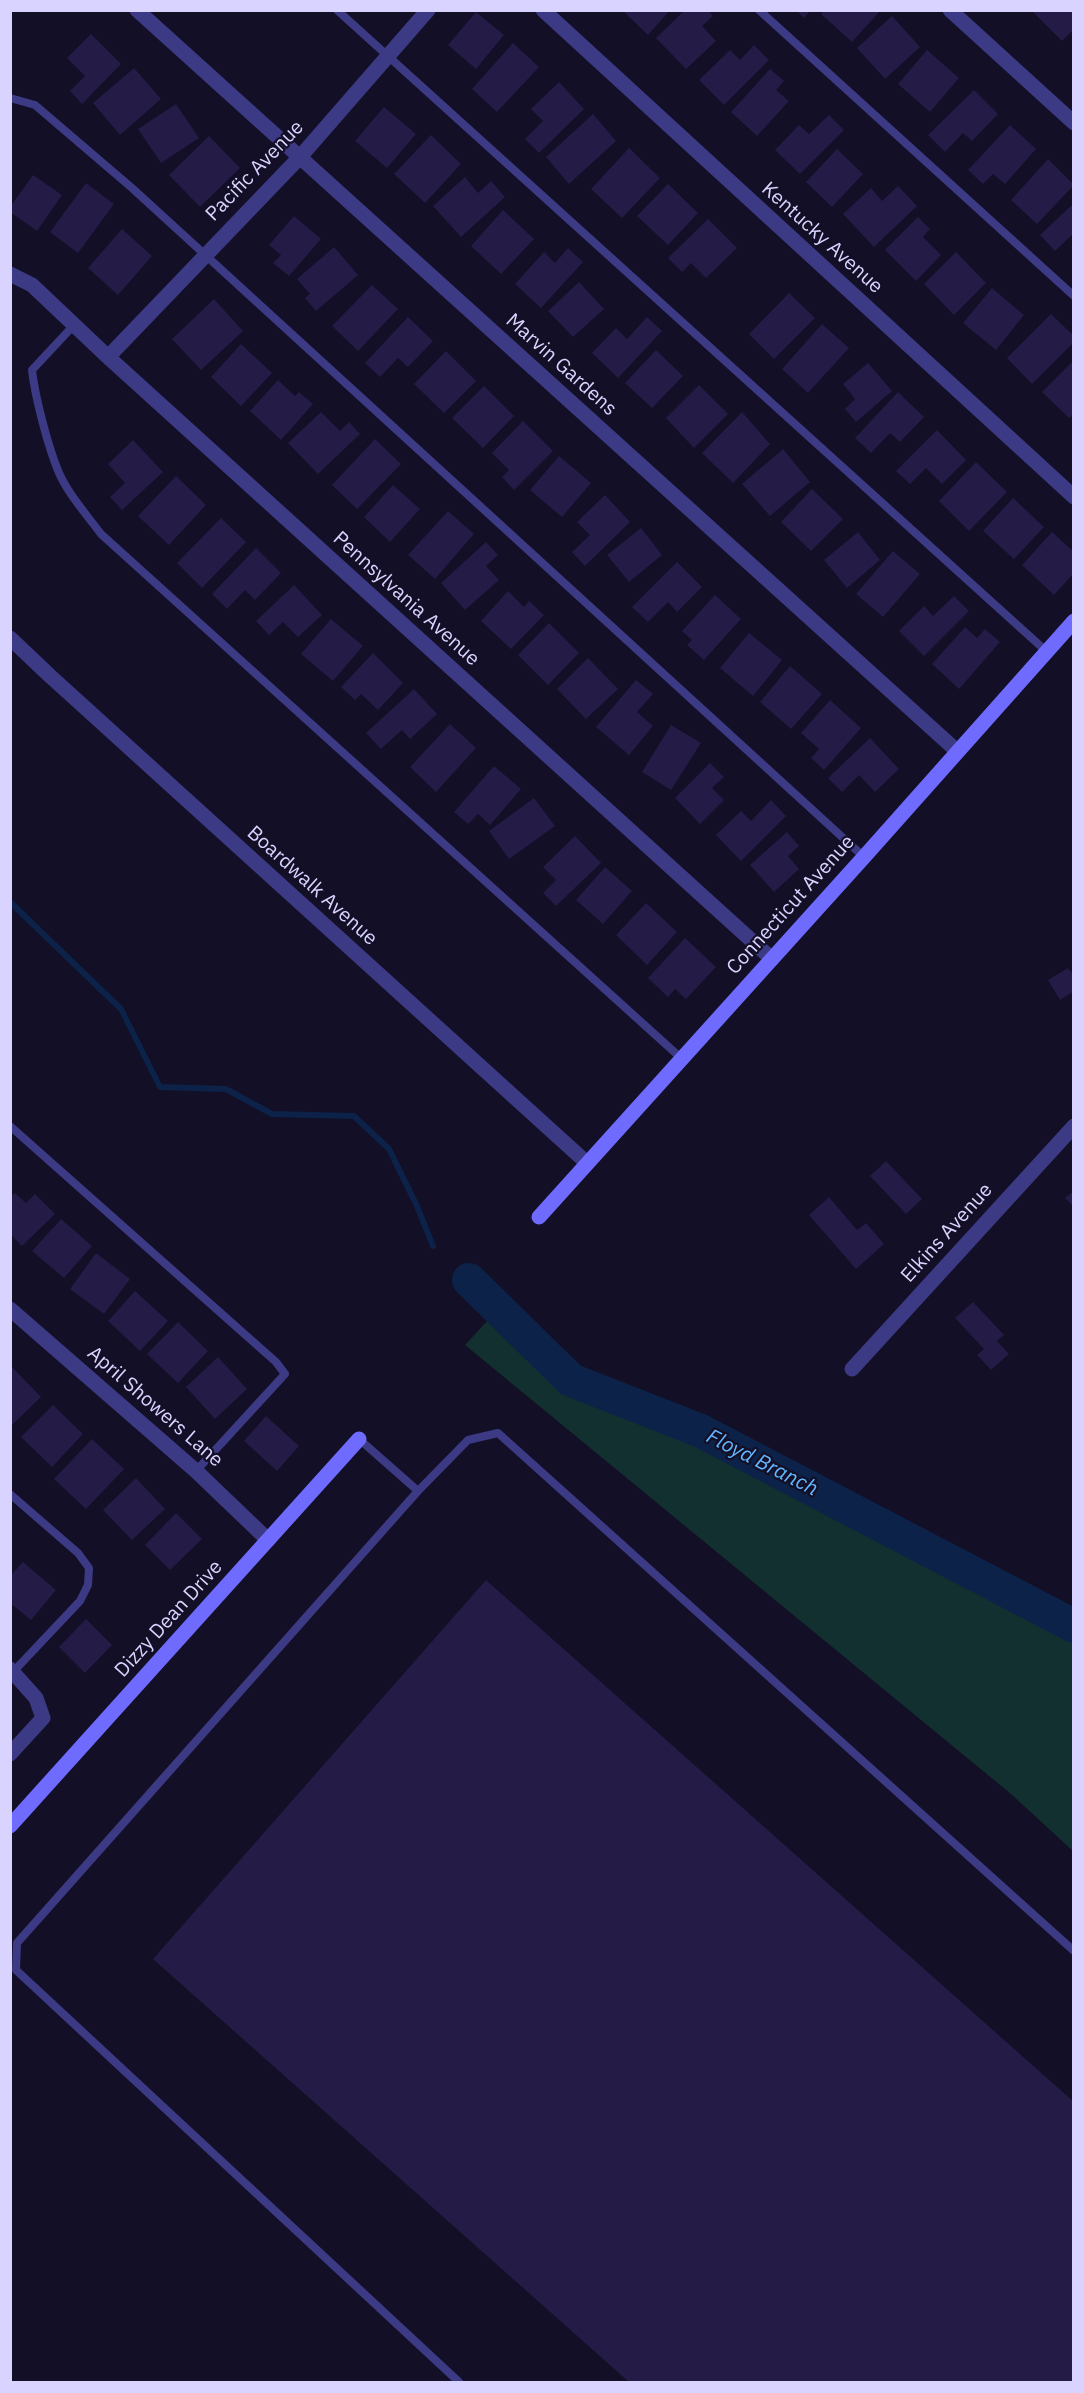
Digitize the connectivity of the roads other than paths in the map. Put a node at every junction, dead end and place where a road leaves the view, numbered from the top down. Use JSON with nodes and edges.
{"nodes":[{"id":1,"x":137,"y":10,"type":"edge"},
{"id":2,"x":337,"y":10,"type":"edge"},
{"id":3,"x":428,"y":10,"type":"edge"},
{"id":4,"x":543,"y":10,"type":"edge"},
{"id":5,"x":759,"y":10,"type":"edge"},
{"id":6,"x":950,"y":10,"type":"edge"},
{"id":7,"x":389,"y":57,"type":"junction"},
{"id":8,"x":10,"y":98,"type":"edge"},
{"id":9,"x":1074,"y":123,"type":"edge"},
{"id":10,"x":300,"y":157,"type":"junction"},
{"id":11,"x":204,"y":255,"type":"junction"},
{"id":12,"x":10,"y":274,"type":"edge"},
{"id":13,"x":1074,"y":296,"type":"edge"},
{"id":14,"x":75,"y":324,"type":"junction"},
{"id":15,"x":108,"y":357,"type":"junction"},
{"id":16,"x":1074,"y":496,"type":"edge"},
{"id":17,"x":1074,"y":621,"type":"edge"},
{"id":18,"x":10,"y":638,"type":"edge"},
{"id":19,"x":1046,"y":651,"type":"junction"},
{"id":20,"x":957,"y":751,"type":"junction"},
{"id":21,"x":864,"y":857,"type":"junction"},
{"id":22,"x":772,"y":958,"type":"junction"},
{"id":23,"x":681,"y":1058,"type":"junction"},
{"id":24,"x":10,"y":1126,"type":"edge"},
{"id":25,"x":1074,"y":1126,"type":"edge"},
{"id":26,"x":587,"y":1163,"type":"junction"},
{"id":27,"x":539,"y":1217,"type":"dead end"},
{"id":28,"x":10,"y":1309,"type":"edge"},
{"id":29,"x":852,"y":1369,"type":"dead end"},
{"id":30,"x":359,"y":1439,"type":"joint"},
{"id":31,"x":196,"y":1471,"type":"junction"},
{"id":32,"x":418,"y":1491,"type":"junction"},
{"id":33,"x":10,"y":1494,"type":"edge"},
{"id":34,"x":268,"y":1540,"type":"junction"},
{"id":35,"x":12,"y":1671,"type":"edge"},
{"id":36,"x":10,"y":1754,"type":"edge"},
{"id":37,"x":10,"y":1826,"type":"edge"},
{"id":38,"x":1074,"y":1951,"type":"edge"},
{"id":39,"x":459,"y":2382,"type":"edge"}],
"edges":[{"from":1,"to":10,"type":"street","name":"Marvin Gardens"},
{"from":2,"to":7,"type":"lane"},
{"from":3,"to":7,"type":"street","name":"Pacific Avenue"},
{"from":4,"to":16,"type":"street","name":"Kentucky Avenue"},
{"from":5,"to":13,"type":"lane"},
{"from":6,"to":9,"type":"street"},
{"from":7,"to":10,"type":"street","name":"Pacific Avenue"},
{"from":7,"to":19,"type":"lane"},
{"from":8,"to":11,"type":"lane"},
{"from":10,"to":11,"type":"street","name":"Pacific Avenue"},
{"from":10,"to":20,"type":"street","name":"Marvin Gardens"},
{"from":11,"to":15,"type":"street","name":"Pacific Avenue"},
{"from":11,"to":21,"type":"lane"},
{"from":12,"to":14,"type":"street","name":"Pennsylvania Avenue"},
{"from":14,"to":15,"type":"street","name":"Pennsylvania Avenue"},
{"from":14,"to":23,"type":"lane"},
{"from":15,"to":22,"type":"street","name":"Pennsylvania Avenue"},
{"from":17,"to":19,"type":"street","name":"Connecticut Avenue"},
{"from":18,"to":26,"type":"street","name":"Boardwalk Avenue"},
{"from":19,"to":20,"type":"street","name":"Connecticut Avenue"},
{"from":20,"to":21,"type":"street","name":"Connecticut Avenue"},
{"from":21,"to":22,"type":"street","name":"Connecticut Avenue"},
{"from":22,"to":23,"type":"street","name":"Connecticut Avenue"},
{"from":23,"to":26,"type":"street","name":"Connecticut Avenue"},
{"from":24,"to":31,"type":"lane"},
{"from":25,"to":29,"type":"street","name":"Elkins Avenue"},
{"from":26,"to":27,"type":"street","name":"Connecticut Avenue"},
{"from":28,"to":31,"type":"street","name":"April Showers Lane"},
{"from":30,"to":32,"type":"lane"},
{"from":30,"to":34,"type":"street","name":"Dizzy Dean Drive"},
{"from":31,"to":34,"type":"street","name":"April Showers Lane"},
{"from":32,"to":38,"type":"lane"},
{"from":32,"to":39,"type":"lane"},
{"from":33,"to":35,"type":"lane"},
{"from":34,"to":37,"type":"street","name":"Dizzy Dean Drive"},
{"from":35,"to":36,"type":"street"}]}
